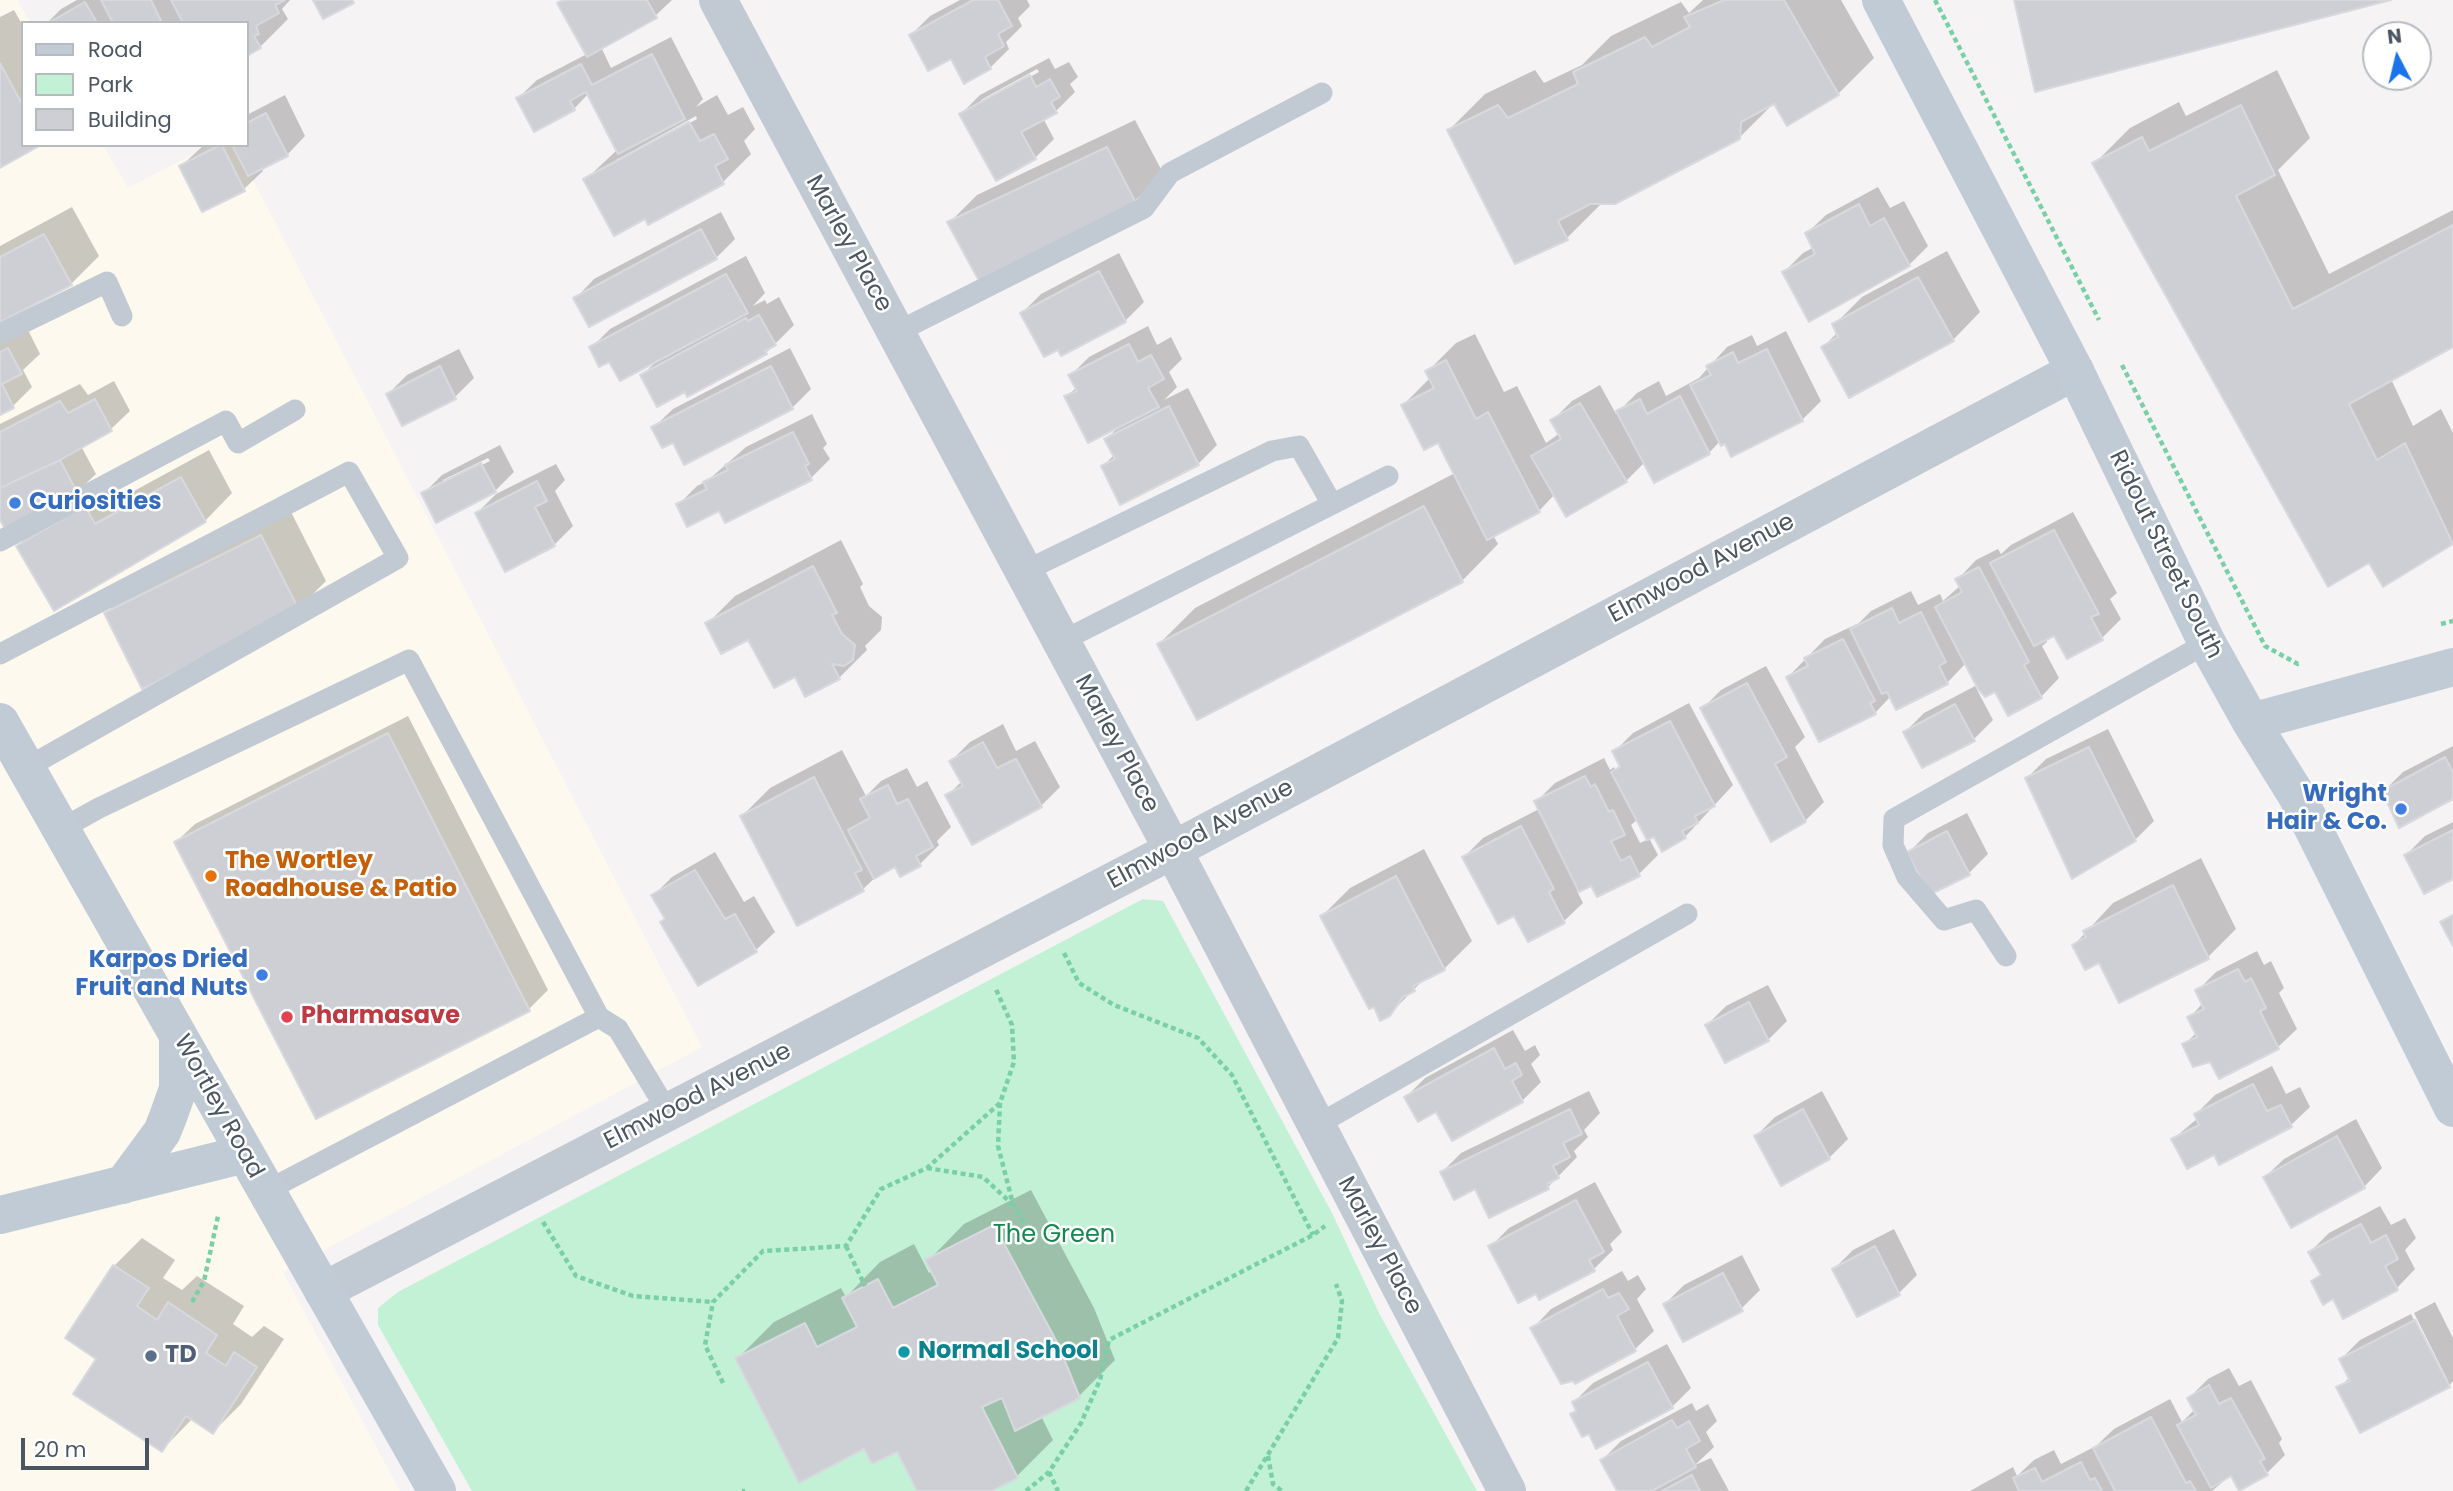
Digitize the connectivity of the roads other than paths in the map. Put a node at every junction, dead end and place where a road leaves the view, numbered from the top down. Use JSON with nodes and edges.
{"nodes":[{"id":1,"x":718,"y":0,"type":"edge"},
{"id":2,"x":1881,"y":0,"type":"edge"},
{"id":3,"x":1322,"y":93,"type":"dead end"},
{"id":4,"x":122,"y":316,"type":"dead end"},
{"id":5,"x":897,"y":332,"type":"junction"},
{"id":6,"x":0,"y":334,"type":"edge"},
{"id":7,"x":2075,"y":371,"type":"junction"},
{"id":8,"x":295,"y":410,"type":"dead end"},
{"id":9,"x":1388,"y":476,"type":"dead end"},
{"id":10,"x":1332,"y":504,"type":"junction"},
{"id":11,"x":0,"y":541,"type":"edge"},
{"id":12,"x":1025,"y":571,"type":"junction"},
{"id":13,"x":1062,"y":641,"type":"junction"},
{"id":14,"x":2207,"y":643,"type":"junction"},
{"id":15,"x":0,"y":654,"type":"edge"},
{"id":16,"x":2453,"y":667,"type":"edge"},
{"id":17,"x":0,"y":722,"type":"edge"},
{"id":18,"x":2251,"y":722,"type":"junction"},
{"id":19,"x":26,"y":768,"type":"junction"},
{"id":20,"x":61,"y":830,"type":"junction"},
{"id":21,"x":1173,"y":850,"type":"junction"},
{"id":22,"x":1687,"y":914,"type":"dead end"},
{"id":23,"x":2006,"y":956,"type":"dead end"},
{"id":24,"x":599,"y":1017,"type":"junction"},
{"id":25,"x":178,"y":1035,"type":"junction"},
{"id":26,"x":2453,"y":1108,"type":"edge"},
{"id":27,"x":668,"y":1112,"type":"junction"},
{"id":28,"x":1317,"y":1125,"type":"junction"},
{"id":29,"x":245,"y":1154,"type":"junction"},
{"id":30,"x":123,"y":1185,"type":"junction"},
{"id":31,"x":266,"y":1191,"type":"junction"},
{"id":32,"x":0,"y":1215,"type":"edge"},
{"id":33,"x":323,"y":1291,"type":"junction"},
{"id":34,"x":437,"y":1491,"type":"edge"},
{"id":35,"x":1507,"y":1491,"type":"edge"}],
"edges":[{"from":1,"to":5,"type":"street","name":"Marley Place"},
{"from":2,"to":7,"type":"street","name":"Ridout Street South"},
{"from":3,"to":5,"type":"lane"},
{"from":4,"to":6,"type":"lane"},
{"from":5,"to":12,"type":"street","name":"Marley Place"},
{"from":7,"to":14,"type":"street","name":"Ridout Street South"},
{"from":7,"to":21,"type":"street","name":"Elmwood Avenue"},
{"from":8,"to":11,"type":"lane"},
{"from":9,"to":10,"type":"lane"},
{"from":10,"to":12,"type":"lane"},
{"from":10,"to":13,"type":"lane"},
{"from":12,"to":13,"type":"street","name":"Marley Place"},
{"from":13,"to":21,"type":"street","name":"Marley Place"},
{"from":14,"to":18,"type":"street","name":"Ridout Street South"},
{"from":14,"to":23,"type":"lane"},
{"from":15,"to":19,"type":"lane"},
{"from":16,"to":18,"type":"street"},
{"from":17,"to":19,"type":"street","name":"Wortley Road"},
{"from":18,"to":26,"type":"street","name":"Ridout Street South"},
{"from":19,"to":20,"type":"street","name":"Wortley Road"},
{"from":20,"to":24,"type":"lane"},
{"from":20,"to":25,"type":"street","name":"Wortley Road"},
{"from":21,"to":27,"type":"street","name":"Elmwood Avenue"},
{"from":21,"to":28,"type":"street","name":"Marley Place"},
{"from":22,"to":28,"type":"lane"},
{"from":24,"to":27,"type":"lane"},
{"from":24,"to":31,"type":"lane"},
{"from":25,"to":29,"type":"street","name":"Wortley Road"},
{"from":25,"to":30,"type":"street"},
{"from":27,"to":33,"type":"street","name":"Elmwood Avenue"},
{"from":28,"to":35,"type":"street","name":"Marley Place"},
{"from":29,"to":30,"type":"street"},
{"from":29,"to":31,"type":"street","name":"Wortley Road"},
{"from":30,"to":32,"type":"street"},
{"from":31,"to":33,"type":"street","name":"Wortley Road"},
{"from":33,"to":34,"type":"street","name":"Wortley Road"}]}
